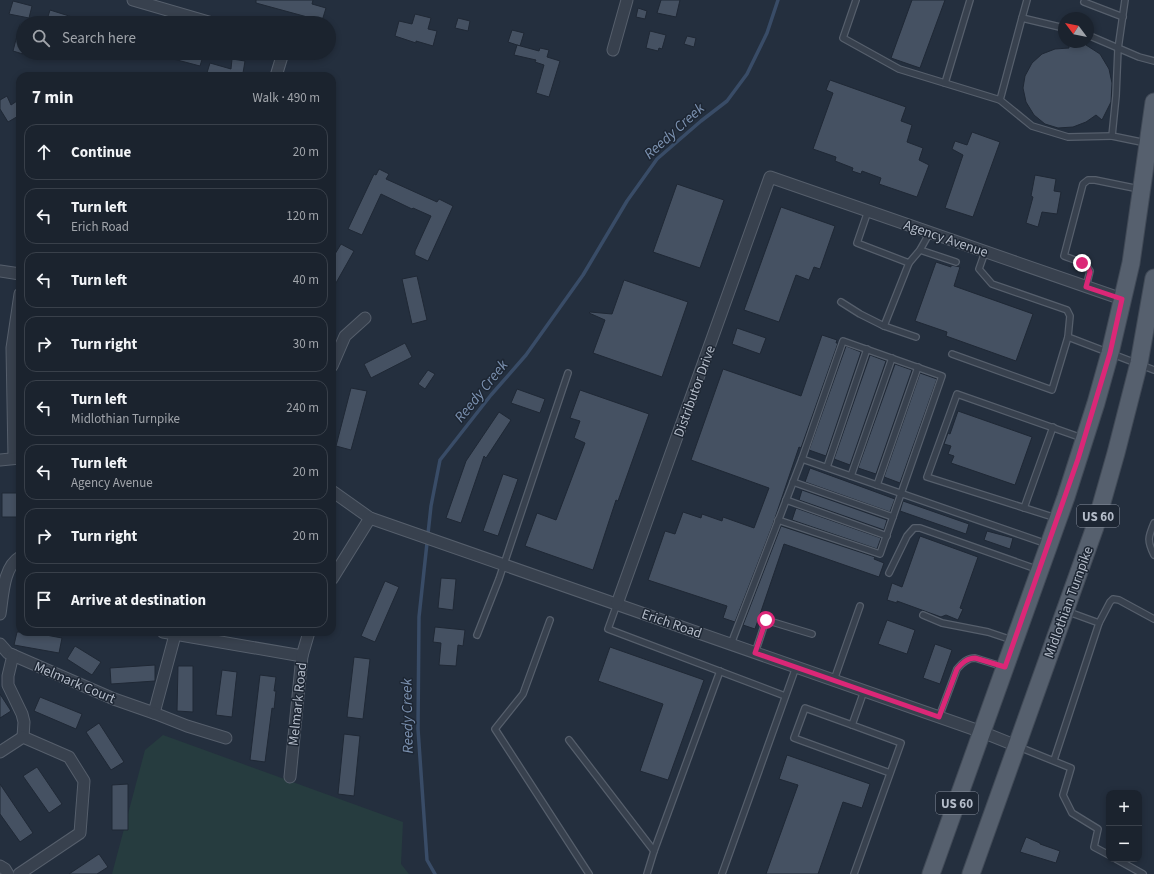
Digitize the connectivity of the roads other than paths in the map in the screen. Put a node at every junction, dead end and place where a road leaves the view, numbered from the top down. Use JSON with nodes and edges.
{"nodes":[{"id":1,"x":132,"y":0,"type":"edge"},
{"id":2,"x":627,"y":0,"type":"edge"},
{"id":3,"x":856,"y":0,"type":"edge"},
{"id":4,"x":970,"y":0,"type":"edge"},
{"id":5,"x":1027,"y":0,"type":"edge"},
{"id":6,"x":1126,"y":0,"type":"edge"},
{"id":7,"x":1084,"y":2,"type":"dead end"},
{"id":8,"x":188,"y":16,"type":"edge"},
{"id":9,"x":1123,"y":17,"type":"junction"},
{"id":10,"x":1022,"y":18,"type":"junction"},
{"id":11,"x":1058,"y":27,"type":"edge"},
{"id":12,"x":1094,"y":38,"type":"edge"},
{"id":13,"x":1118,"y":49,"type":"junction"},
{"id":14,"x":612,"y":50,"type":"dead end"},
{"id":15,"x":281,"y":60,"type":"edge"},
{"id":16,"x":1154,"y":61,"type":"edge"},
{"id":17,"x":277,"y":72,"type":"edge"},
{"id":18,"x":945,"y":83,"type":"junction"},
{"id":19,"x":1000,"y":100,"type":"junction"},
{"id":20,"x":1154,"y":102,"type":"edge"},
{"id":21,"x":1112,"y":136,"type":"junction"},
{"id":22,"x":1148,"y":144,"type":"junction"},
{"id":23,"x":770,"y":177,"type":"joint"},
{"id":24,"x":1142,"y":189,"type":"junction"},
{"id":25,"x":868,"y":211,"type":"junction"},
{"id":26,"x":930,"y":232,"type":"junction"},
{"id":27,"x":920,"y":250,"type":"junction"},
{"id":28,"x":985,"y":252,"type":"junction"},
{"id":29,"x":956,"y":262,"type":"dead end"},
{"id":30,"x":909,"y":263,"type":"junction"},
{"id":31,"x":0,"y":271,"type":"edge"},
{"id":32,"x":16,"y":273,"type":"edge"},
{"id":33,"x":1154,"y":278,"type":"edge"},
{"id":34,"x":1086,"y":287,"type":"junction"},
{"id":35,"x":1122,"y":299,"type":"junction"},
{"id":36,"x":841,"y":302,"type":"dead end"},
{"id":37,"x":1151,"y":311,"type":"edge"},
{"id":38,"x":365,"y":318,"type":"dead end"},
{"id":39,"x":16,"y":321,"type":"edge"},
{"id":40,"x":884,"y":326,"type":"junction"},
{"id":41,"x":1068,"y":336,"type":"junction"},
{"id":42,"x":916,"y":337,"type":"dead end"},
{"id":43,"x":867,"y":349,"type":"junction"},
{"id":44,"x":1110,"y":353,"type":"junction"},
{"id":45,"x":952,"y":354,"type":"dead end"},
{"id":46,"x":336,"y":357,"type":"edge"},
{"id":47,"x":892,"y":358,"type":"junction"},
{"id":48,"x":1146,"y":366,"type":"edge"},
{"id":49,"x":918,"y":367,"type":"junction"},
{"id":50,"x":568,"y":373,"type":"dead end"},
{"id":51,"x":1052,"y":427,"type":"junction"},
{"id":52,"x":16,"y":436,"type":"edge"},
{"id":53,"x":1085,"y":439,"type":"junction"},
{"id":54,"x":16,"y":458,"type":"edge"},
{"id":55,"x":802,"y":459,"type":"junction"},
{"id":56,"x":0,"y":460,"type":"edge"},
{"id":57,"x":827,"y":467,"type":"junction"},
{"id":58,"x":851,"y":476,"type":"junction"},
{"id":59,"x":794,"y":482,"type":"junction"},
{"id":60,"x":878,"y":485,"type":"junction"},
{"id":61,"x":902,"y":493,"type":"junction"},
{"id":62,"x":336,"y":494,"type":"edge"},
{"id":63,"x":786,"y":500,"type":"junction"},
{"id":64,"x":1024,"y":508,"type":"junction"},
{"id":65,"x":893,"y":517,"type":"junction"},
{"id":66,"x":370,"y":518,"type":"junction"},
{"id":67,"x":1058,"y":519,"type":"junction"},
{"id":68,"x":778,"y":520,"type":"junction"},
{"id":69,"x":1154,"y":523,"type":"edge"},
{"id":70,"x":887,"y":536,"type":"junction"},
{"id":71,"x":1049,"y":544,"type":"junction"},
{"id":72,"x":1154,"y":555,"type":"edge"},
{"id":73,"x":16,"y":559,"type":"edge"},
{"id":74,"x":504,"y":565,"type":"junction"},
{"id":75,"x":1040,"y":570,"type":"junction"},
{"id":76,"x":336,"y":573,"type":"edge"},
{"id":77,"x":889,"y":573,"type":"dead end"},
{"id":78,"x":617,"y":604,"type":"junction"},
{"id":79,"x":860,"y":606,"type":"dead end"},
{"id":80,"x":1065,"y":610,"type":"junction"},
{"id":81,"x":0,"y":614,"type":"edge"},
{"id":82,"x":923,"y":615,"type":"dead end"},
{"id":83,"x":1154,"y":619,"type":"edge"},
{"id":84,"x":550,"y":620,"type":"dead end"},
{"id":85,"x":1099,"y":623,"type":"junction"},
{"id":86,"x":812,"y":634,"type":"dead end"},
{"id":87,"x":477,"y":635,"type":"dead end"},
{"id":88,"x":168,"y":636,"type":"edge"},
{"id":89,"x":186,"y":636,"type":"edge"},
{"id":90,"x":308,"y":636,"type":"edge"},
{"id":91,"x":1014,"y":641,"type":"junction"},
{"id":92,"x":0,"y":644,"type":"edge"},
{"id":93,"x":731,"y":644,"type":"junction"},
{"id":94,"x":755,"y":653,"type":"junction"},
{"id":95,"x":13,"y":655,"type":"junction"},
{"id":96,"x":302,"y":656,"type":"junction"},
{"id":97,"x":796,"y":667,"type":"junction"},
{"id":98,"x":1005,"y":667,"type":"junction"},
{"id":99,"x":720,"y":671,"type":"junction"},
{"id":100,"x":834,"y":680,"type":"junction"},
{"id":101,"x":864,"y":691,"type":"junction"},
{"id":102,"x":785,"y":696,"type":"junction"},
{"id":103,"x":154,"y":714,"type":"junction"},
{"id":104,"x":939,"y":717,"type":"junction"},
{"id":105,"x":852,"y":725,"type":"junction"},
{"id":106,"x":982,"y":732,"type":"junction"},
{"id":107,"x":23,"y":737,"type":"junction"},
{"id":108,"x":226,"y":738,"type":"dead end"},
{"id":109,"x":569,"y":740,"type":"dead end"},
{"id":110,"x":1017,"y":746,"type":"junction"},
{"id":111,"x":0,"y":752,"type":"edge"},
{"id":112,"x":1054,"y":760,"type":"junction"},
{"id":113,"x":890,"y":773,"type":"junction"},
{"id":114,"x":290,"y":777,"type":"dead end"},
{"id":115,"x":654,"y":851,"type":"junction"},
{"id":116,"x":1106,"y":853,"type":"edge"},
{"id":117,"x":1121,"y":862,"type":"edge"},
{"id":118,"x":0,"y":866,"type":"edge"},
{"id":119,"x":8,"y":874,"type":"edge"},
{"id":120,"x":18,"y":874,"type":"edge"},
{"id":121,"x":589,"y":874,"type":"edge"},
{"id":122,"x":647,"y":874,"type":"edge"},
{"id":123,"x":722,"y":874,"type":"edge"},
{"id":124,"x":854,"y":874,"type":"edge"},
{"id":125,"x":931,"y":874,"type":"edge"},
{"id":126,"x":971,"y":874,"type":"edge"},
{"id":127,"x":1143,"y":874,"type":"edge"}],
"edges":[{"from":1,"to":8,"type":"street"},
{"from":2,"to":14,"type":"street"},
{"from":3,"to":18,"type":"lane"},
{"from":4,"to":18,"type":"lane"},
{"from":5,"to":10,"type":"lane"},
{"from":6,"to":9,"type":"lane"},
{"from":7,"to":9,"type":"lane"},
{"from":9,"to":13,"type":"lane"},
{"from":10,"to":11,"type":"lane"},
{"from":10,"to":19,"type":"lane"},
{"from":12,"to":13,"type":"lane"},
{"from":13,"to":16,"type":"lane"},
{"from":13,"to":21,"type":"lane"},
{"from":15,"to":17,"type":"street"},
{"from":18,"to":19,"type":"lane"},
{"from":19,"to":21,"type":"lane"},
{"from":20,"to":22,"type":"main road","number":"US 60"},
{"from":21,"to":22,"type":"lane"},
{"from":22,"to":24,"type":"main road","number":"US 60"},
{"from":23,"to":25,"type":"street","name":"Agency Avenue"},
{"from":23,"to":78,"type":"street","name":"Distributor Drive"},
{"from":24,"to":34,"type":"lane"},
{"from":24,"to":35,"type":"main road","number":"US 60"},
{"from":25,"to":26,"type":"street","name":"Agency Avenue"},
{"from":25,"to":30,"type":"lane"},
{"from":26,"to":27,"type":"lane"},
{"from":26,"to":28,"type":"street","name":"Agency Avenue"},
{"from":27,"to":29,"type":"lane"},
{"from":27,"to":30,"type":"lane"},
{"from":28,"to":34,"type":"street","name":"Agency Avenue"},
{"from":28,"to":41,"type":"lane"},
{"from":30,"to":40,"type":"lane"},
{"from":31,"to":32,"type":"street"},
{"from":33,"to":37,"type":"main road","name":"Midlothian Turnpike","number":"US 60"},
{"from":34,"to":35,"type":"street","name":"Agency Avenue"},
{"from":35,"to":44,"type":"main road","number":"US 60"},
{"from":36,"to":40,"type":"lane"},
{"from":37,"to":48,"type":"main road","name":"Midlothian Turnpike","number":"US 60"},
{"from":38,"to":46,"type":"street"},
{"from":39,"to":52,"type":"street"},
{"from":40,"to":42,"type":"lane"},
{"from":41,"to":44,"type":"lane"},
{"from":41,"to":45,"type":"lane"},
{"from":43,"to":47,"type":"lane"},
{"from":43,"to":55,"type":"lane"},
{"from":43,"to":57,"type":"lane"},
{"from":44,"to":48,"type":"lane"},
{"from":44,"to":53,"type":"main road","number":"US 60"},
{"from":47,"to":49,"type":"lane"},
{"from":47,"to":58,"type":"lane"},
{"from":48,"to":80,"type":"main road","name":"Midlothian Turnpike","number":"US 60"},
{"from":49,"to":60,"type":"lane"},
{"from":49,"to":61,"type":"lane"},
{"from":50,"to":74,"type":"lane"},
{"from":51,"to":53,"type":"lane"},
{"from":51,"to":64,"type":"lane"},
{"from":51,"to":64,"type":"lane"},
{"from":53,"to":67,"type":"main road","number":"US 60"},
{"from":54,"to":56,"type":"street"},
{"from":55,"to":57,"type":"lane"},
{"from":55,"to":59,"type":"lane"},
{"from":57,"to":58,"type":"lane"},
{"from":58,"to":60,"type":"lane"},
{"from":59,"to":63,"type":"lane"},
{"from":59,"to":65,"type":"lane"},
{"from":60,"to":61,"type":"lane"},
{"from":61,"to":65,"type":"lane"},
{"from":61,"to":71,"type":"lane"},
{"from":62,"to":66,"type":"street","name":"Erich Road"},
{"from":63,"to":68,"type":"lane"},
{"from":63,"to":70,"type":"lane"},
{"from":64,"to":67,"type":"lane"},
{"from":65,"to":70,"type":"lane"},
{"from":66,"to":74,"type":"street","name":"Erich Road"},
{"from":66,"to":76,"type":"street"},
{"from":67,"to":71,"type":"main road","number":"US 60"},
{"from":68,"to":70,"type":"lane"},
{"from":68,"to":93,"type":"lane"},
{"from":69,"to":72,"type":"lane"},
{"from":71,"to":75,"type":"main road","number":"US 60"},
{"from":73,"to":81,"type":"street"},
{"from":74,"to":78,"type":"street","name":"Erich Road"},
{"from":74,"to":87,"type":"lane"},
{"from":75,"to":77,"type":"lane"},
{"from":75,"to":91,"type":"main road","number":"US 60"},
{"from":78,"to":93,"type":"street","name":"Erich Road"},
{"from":78,"to":99,"type":"lane"},
{"from":79,"to":100,"type":"lane"},
{"from":80,"to":85,"type":"lane"},
{"from":80,"to":110,"type":"main road","name":"Midlothian Turnpike","number":"US 60"},
{"from":82,"to":91,"type":"lane"},
{"from":83,"to":85,"type":"lane"},
{"from":84,"to":121,"type":"lane"},
{"from":85,"to":112,"type":"lane"},
{"from":86,"to":94,"type":"lane"},
{"from":88,"to":103,"type":"street"},
{"from":89,"to":96,"type":"street"},
{"from":90,"to":96,"type":"street","name":"Melmark Road"},
{"from":91,"to":98,"type":"main road","number":"US 60"},
{"from":92,"to":95,"type":"street","name":"Melmark Court"},
{"from":93,"to":94,"type":"street","name":"Erich Road"},
{"from":94,"to":97,"type":"street","name":"Erich Road"},
{"from":95,"to":103,"type":"street","name":"Melmark Court"},
{"from":95,"to":107,"type":"street"},
{"from":96,"to":114,"type":"street","name":"Melmark Road"},
{"from":97,"to":100,"type":"street","name":"Erich Road"},
{"from":97,"to":102,"type":"lane"},
{"from":98,"to":104,"type":"lane"},
{"from":98,"to":106,"type":"main road","number":"US 60"},
{"from":99,"to":102,"type":"lane"},
{"from":99,"to":115,"type":"lane"},
{"from":100,"to":101,"type":"street","name":"Erich Road"},
{"from":101,"to":104,"type":"street","name":"Erich Road"},
{"from":101,"to":105,"type":"lane"},
{"from":102,"to":123,"type":"lane"},
{"from":103,"to":108,"type":"street","name":"Melmark Court"},
{"from":104,"to":106,"type":"street","name":"Erich Road"},
{"from":105,"to":113,"type":"lane"},
{"from":105,"to":113,"type":"lane"},
{"from":106,"to":110,"type":"street","name":"Erich Road"},
{"from":106,"to":125,"type":"main road","number":"US 60"},
{"from":107,"to":111,"type":"street"},
{"from":107,"to":120,"type":"street"},
{"from":109,"to":115,"type":"lane"},
{"from":110,"to":112,"type":"lane"},
{"from":110,"to":126,"type":"main road","name":"Midlothian Turnpike","number":"US 60"},
{"from":112,"to":116,"type":"lane"},
{"from":113,"to":124,"type":"lane"},
{"from":115,"to":122,"type":"lane"},
{"from":117,"to":127,"type":"lane"},
{"from":118,"to":119,"type":"street"}]}
